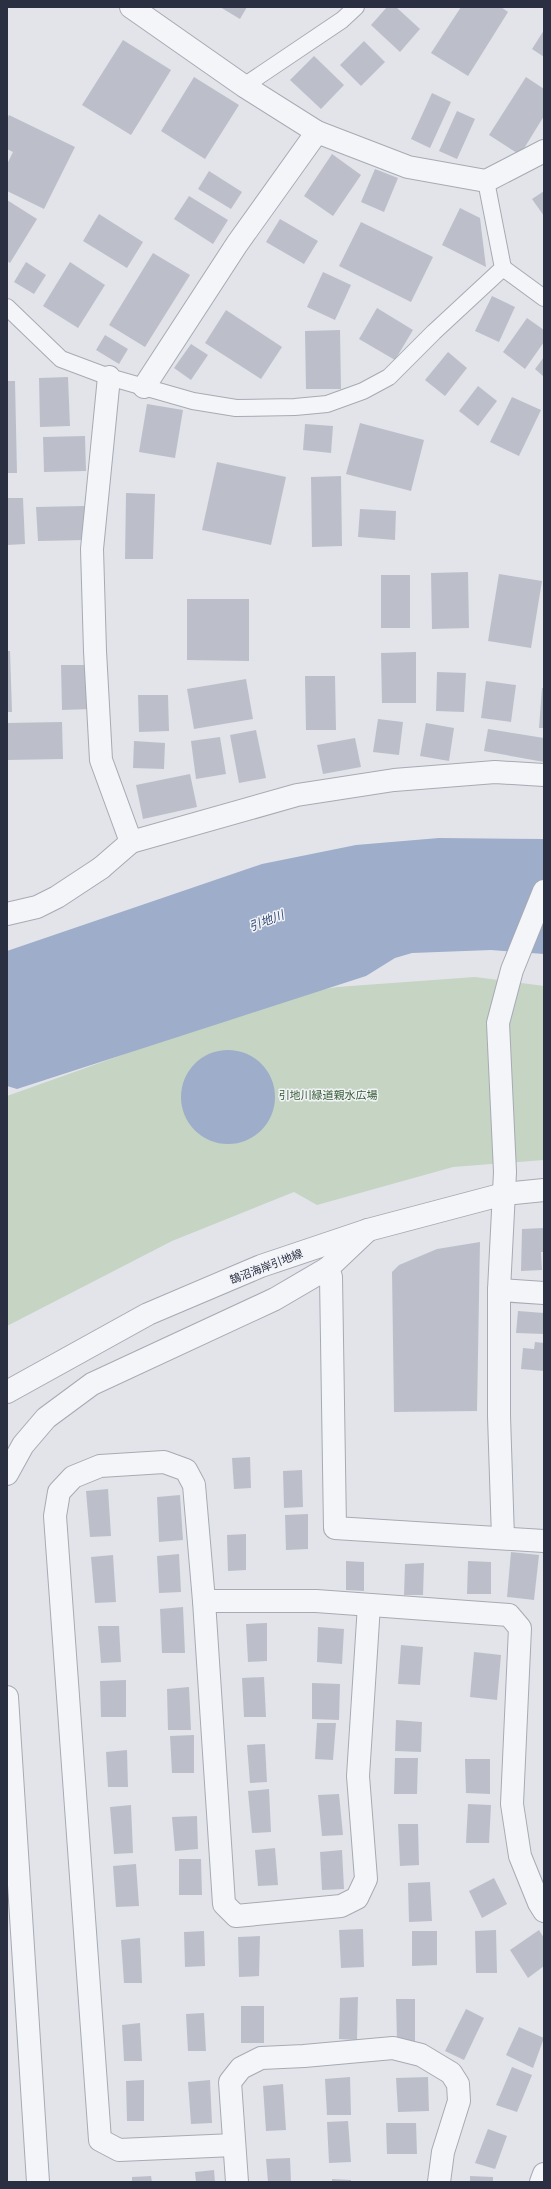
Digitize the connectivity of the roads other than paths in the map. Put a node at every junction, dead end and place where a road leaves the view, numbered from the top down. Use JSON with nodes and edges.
{"nodes":[{"id":1,"x":131,"y":7,"type":"edge"},
{"id":2,"x":356,"y":7,"type":"edge"},
{"id":3,"x":244,"y":86,"type":"junction"},
{"id":4,"x":317,"y":132,"type":"junction"},
{"id":5,"x":544,"y":151,"type":"edge"},
{"id":6,"x":486,"y":181,"type":"junction"},
{"id":7,"x":503,"y":268,"type":"junction"},
{"id":8,"x":544,"y":298,"type":"edge"},
{"id":9,"x":7,"y":307,"type":"edge"},
{"id":10,"x":109,"y":377,"type":"junction"},
{"id":11,"x":144,"y":387,"type":"junction"},
{"id":12,"x":544,"y":775,"type":"edge"},
{"id":13,"x":131,"y":842,"type":"junction"},
{"id":14,"x":544,"y":891,"type":"edge"},
{"id":15,"x":7,"y":914,"type":"edge"},
{"id":16,"x":544,"y":1190,"type":"edge"},
{"id":17,"x":504,"y":1194,"type":"junction"},
{"id":18,"x":368,"y":1230,"type":"junction"},
{"id":19,"x":328,"y":1268,"type":"junction"},
{"id":20,"x":499,"y":1290,"type":"junction"},
{"id":21,"x":544,"y":1293,"type":"edge"},
{"id":22,"x":7,"y":1392,"type":"edge"},
{"id":23,"x":7,"y":1474,"type":"edge"},
{"id":24,"x":503,"y":1538,"type":"junction"},
{"id":25,"x":544,"y":1541,"type":"edge"},
{"id":26,"x":204,"y":1601,"type":"junction"},
{"id":27,"x":369,"y":1605,"type":"junction"},
{"id":28,"x":7,"y":1697,"type":"edge"},
{"id":29,"x":544,"y":1911,"type":"edge"},
{"id":30,"x":234,"y":2145,"type":"junction"},
{"id":31,"x":544,"y":2174,"type":"edge"},
{"id":32,"x":38,"y":2182,"type":"edge"},
{"id":33,"x":237,"y":2182,"type":"edge"},
{"id":34,"x":438,"y":2182,"type":"edge"},
{"id":35,"x":541,"y":2182,"type":"edge"}],
"edges":[{"from":1,"to":3,"type":"street"},
{"from":2,"to":3,"type":"lane"},
{"from":3,"to":4,"type":"street"},
{"from":4,"to":6,"type":"street"},
{"from":4,"to":11,"type":"street"},
{"from":5,"to":6,"type":"street"},
{"from":6,"to":7,"type":"lane"},
{"from":7,"to":8,"type":"lane"},
{"from":7,"to":11,"type":"lane"},
{"from":9,"to":10,"type":"lane"},
{"from":10,"to":11,"type":"lane"},
{"from":10,"to":13,"type":"street"},
{"from":12,"to":13,"type":"street"},
{"from":13,"to":15,"type":"street"},
{"from":14,"to":17,"type":"street"},
{"from":16,"to":17,"type":"street","name":"鵠沼海岸引地線"},
{"from":17,"to":18,"type":"street","name":"鵠沼海岸引地線"},
{"from":17,"to":20,"type":"street"},
{"from":18,"to":19,"type":"street"},
{"from":18,"to":22,"type":"street","name":"鵠沼海岸引地線"},
{"from":19,"to":23,"type":"street"},
{"from":19,"to":24,"type":"street"},
{"from":20,"to":21,"type":"street"},
{"from":20,"to":24,"type":"street"},
{"from":24,"to":25,"type":"street"},
{"from":26,"to":27,"type":"street"},
{"from":26,"to":27,"type":"street"},
{"from":26,"to":30,"type":"street"},
{"from":27,"to":29,"type":"street"},
{"from":28,"to":32,"type":"street"},
{"from":30,"to":33,"type":"street"},
{"from":30,"to":34,"type":"street"},
{"from":31,"to":35,"type":"street"}]}
